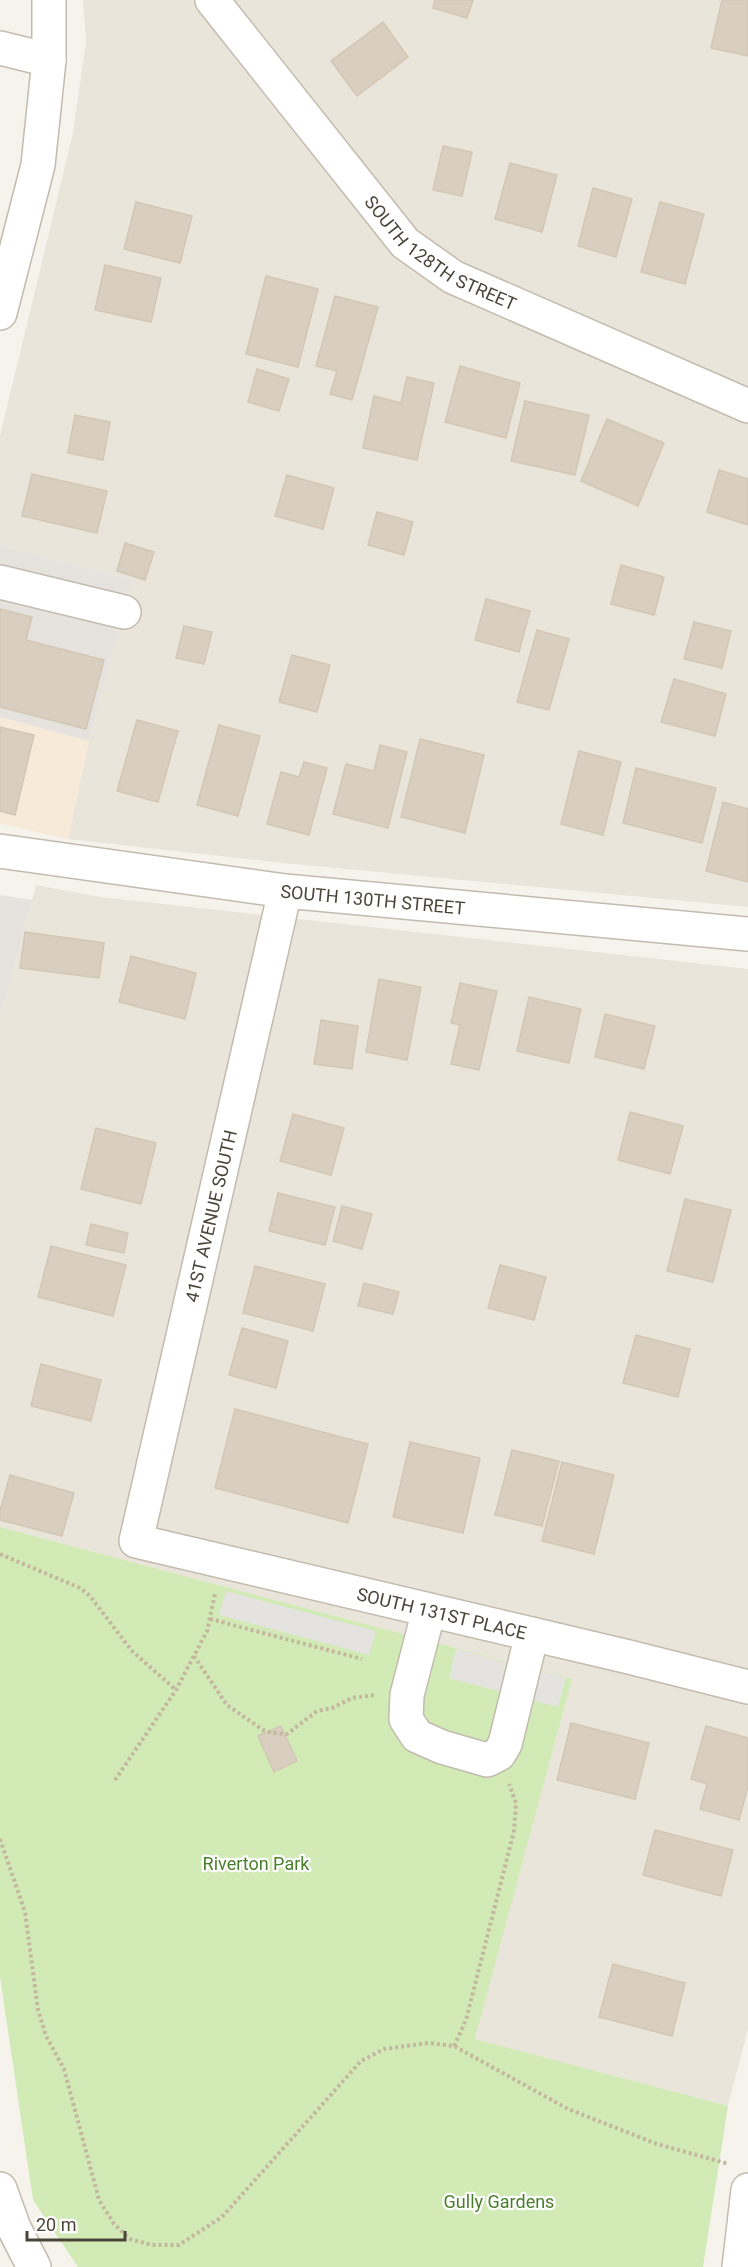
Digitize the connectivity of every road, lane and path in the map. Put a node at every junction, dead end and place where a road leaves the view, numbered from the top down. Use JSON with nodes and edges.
{"nodes":[{"id":1,"x":49,"y":0,"type":"edge"},
{"id":2,"x":212,"y":0,"type":"edge"},
{"id":3,"x":0,"y":48,"type":"edge"},
{"id":4,"x":49,"y":60,"type":"junction"},
{"id":5,"x":0,"y":313,"type":"edge"},
{"id":6,"x":748,"y":406,"type":"edge"},
{"id":7,"x":0,"y":582,"type":"edge"},
{"id":8,"x":124,"y":612,"type":"dead end"},
{"id":9,"x":0,"y":851,"type":"edge"},
{"id":10,"x":285,"y":891,"type":"junction"},
{"id":11,"x":748,"y":934,"type":"edge"},
{"id":12,"x":136,"y":1541,"type":"joint"},
{"id":13,"x":0,"y":1554,"type":"edge"},
{"id":14,"x":222,"y":1561,"type":"junction"},
{"id":15,"x":429,"y":1610,"type":"junction"},
{"id":16,"x":210,"y":1619,"type":"junction"},
{"id":17,"x":532,"y":1634,"type":"junction"},
{"id":18,"x":194,"y":1656,"type":"junction"},
{"id":19,"x":362,"y":1659,"type":"dead end"},
{"id":20,"x":748,"y":1687,"type":"edge"},
{"id":21,"x":176,"y":1690,"type":"junction"},
{"id":22,"x":407,"y":1695,"type":"junction"},
{"id":23,"x":499,"y":1754,"type":"junction"},
{"id":24,"x":115,"y":1780,"type":"dead end"},
{"id":25,"x":0,"y":1839,"type":"edge"},
{"id":26,"x":454,"y":2046,"type":"junction"},
{"id":27,"x":742,"y":2178,"type":"edge"},
{"id":28,"x":0,"y":2189,"type":"edge"},
{"id":29,"x":34,"y":2267,"type":"edge"},
{"id":30,"x":740,"y":2267,"type":"edge"}],
"edges":[{"from":1,"to":4,"type":"street"},
{"from":2,"to":6,"type":"street","name":"SOUTH 128TH STREET"},
{"from":3,"to":4,"type":"street"},
{"from":4,"to":5,"type":"street"},
{"from":7,"to":8,"type":"street"},
{"from":9,"to":10,"type":"street","name":"SOUTH 130TH STREET"},
{"from":10,"to":11,"type":"street","name":"SOUTH 130TH STREET"},
{"from":10,"to":12,"type":"street","name":"41ST AVENUE SOUTH"},
{"from":12,"to":14,"type":"street","name":"SOUTH 131ST PLACE"},
{"from":13,"to":21,"type":"path"},
{"from":14,"to":15,"type":"street","name":"SOUTH 131ST PLACE"},
{"from":14,"to":16,"type":"path"},
{"from":15,"to":17,"type":"street","name":"SOUTH 131ST PLACE"},
{"from":15,"to":22,"type":"street"},
{"from":16,"to":18,"type":"path"},
{"from":16,"to":19,"type":"path"},
{"from":17,"to":20,"type":"street","name":"SOUTH 131ST PLACE"},
{"from":17,"to":23,"type":"street"},
{"from":18,"to":21,"type":"path"},
{"from":18,"to":22,"type":"path"},
{"from":21,"to":24,"type":"path"},
{"from":22,"to":23,"type":"street"},
{"from":23,"to":26,"type":"path"},
{"from":25,"to":26,"type":"path"},
{"from":26,"to":27,"type":"path"},
{"from":27,"to":30,"type":"street"},
{"from":28,"to":29,"type":"street"}]}
